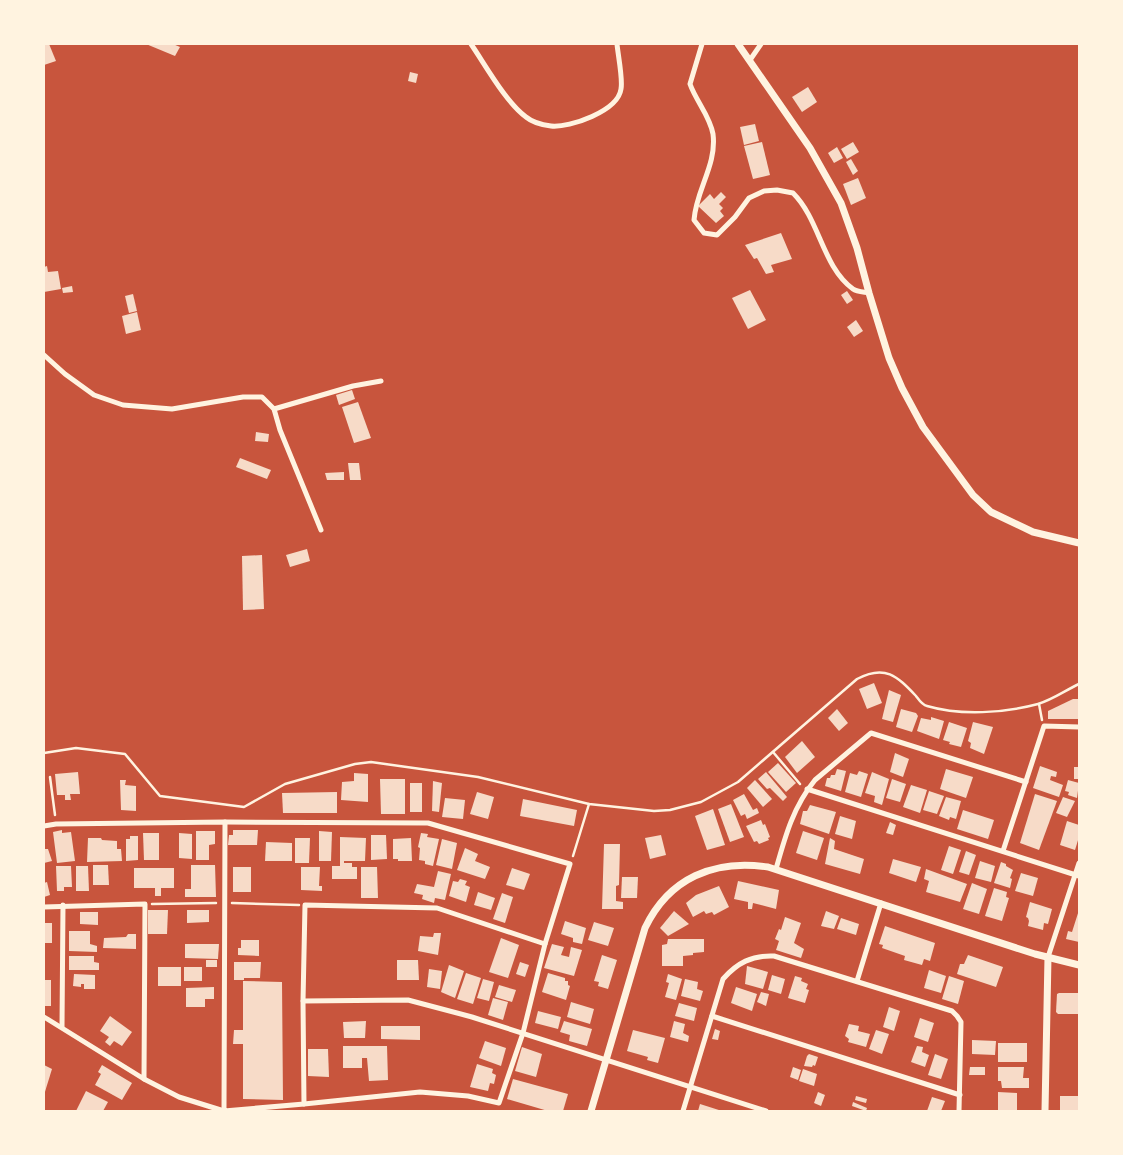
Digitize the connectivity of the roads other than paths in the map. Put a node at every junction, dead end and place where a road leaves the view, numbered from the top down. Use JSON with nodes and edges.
{"nodes":[{"id":1,"x":471,"y":44,"type":"edge"},
{"id":2,"x":617,"y":44,"type":"edge"},
{"id":3,"x":702,"y":44,"type":"edge"},
{"id":4,"x":738,"y":44,"type":"edge"},
{"id":5,"x":762,"y":44,"type":"edge"},
{"id":6,"x":750,"y":60,"type":"junction"},
{"id":7,"x":868,"y":293,"type":"junction"},
{"id":8,"x":44,"y":355,"type":"edge"},
{"id":9,"x":381,"y":381,"type":"dead end"},
{"id":10,"x":274,"y":409,"type":"junction"},
{"id":11,"x":321,"y":530,"type":"dead end"},
{"id":12,"x":1079,"y":543,"type":"edge"},
{"id":13,"x":1079,"y":727,"type":"edge"},
{"id":14,"x":1026,"y":782,"type":"junction"},
{"id":15,"x":807,"y":790,"type":"junction"},
{"id":16,"x":225,"y":822,"type":"junction"},
{"id":17,"x":44,"y":826,"type":"edge"},
{"id":18,"x":1003,"y":851,"type":"junction"},
{"id":19,"x":1079,"y":863,"type":"edge"},
{"id":20,"x":776,"y":869,"type":"junction"},
{"id":21,"x":1077,"y":875,"type":"edge"},
{"id":22,"x":881,"y":903,"type":"junction"},
{"id":23,"x":63,"y":905,"type":"junction"},
{"id":24,"x":44,"y":907,"type":"edge"},
{"id":25,"x":545,"y":944,"type":"junction"},
{"id":26,"x":1048,"y":958,"type":"junction"},
{"id":27,"x":1079,"y":965,"type":"edge"},
{"id":28,"x":857,"y":982,"type":"junction"},
{"id":29,"x":303,"y":1001,"type":"junction"},
{"id":30,"x":712,"y":1016,"type":"junction"},
{"id":31,"x":44,"y":1017,"type":"edge"},
{"id":32,"x":62,"y":1027,"type":"junction"},
{"id":33,"x":523,"y":1033,"type":"junction"},
{"id":34,"x":606,"y":1061,"type":"junction"},
{"id":35,"x":144,"y":1079,"type":"junction"},
{"id":36,"x":690,"y":1087,"type":"junction"},
{"id":37,"x":960,"y":1095,"type":"junction"},
{"id":38,"x":304,"y":1104,"type":"junction"},
{"id":39,"x":224,"y":1111,"type":"edge"},
{"id":40,"x":591,"y":1111,"type":"edge"},
{"id":41,"x":683,"y":1111,"type":"edge"},
{"id":42,"x":766,"y":1111,"type":"edge"},
{"id":43,"x":959,"y":1111,"type":"edge"},
{"id":44,"x":1045,"y":1111,"type":"edge"}],
"edges":[{"from":1,"to":2,"type":"street"},
{"from":3,"to":7,"type":"street"},
{"from":4,"to":6,"type":"street"},
{"from":5,"to":6,"type":"street"},
{"from":6,"to":7,"type":"street"},
{"from":7,"to":12,"type":"street"},
{"from":8,"to":10,"type":"street"},
{"from":9,"to":10,"type":"street"},
{"from":10,"to":11,"type":"street"},
{"from":13,"to":14,"type":"street"},
{"from":14,"to":15,"type":"street"},
{"from":14,"to":18,"type":"street"},
{"from":15,"to":18,"type":"street"},
{"from":15,"to":20,"type":"street"},
{"from":16,"to":17,"type":"street"},
{"from":16,"to":25,"type":"street"},
{"from":16,"to":39,"type":"street"},
{"from":18,"to":21,"type":"street"},
{"from":19,"to":21,"type":"street"},
{"from":20,"to":22,"type":"street"},
{"from":20,"to":34,"type":"street"},
{"from":21,"to":26,"type":"street"},
{"from":22,"to":26,"type":"street"},
{"from":22,"to":28,"type":"street"},
{"from":23,"to":24,"type":"street"},
{"from":23,"to":32,"type":"street"},
{"from":23,"to":35,"type":"street"},
{"from":25,"to":29,"type":"street"},
{"from":25,"to":33,"type":"street"},
{"from":26,"to":27,"type":"street"},
{"from":26,"to":44,"type":"street"},
{"from":28,"to":30,"type":"street"},
{"from":28,"to":37,"type":"street"},
{"from":29,"to":33,"type":"street"},
{"from":29,"to":38,"type":"street"},
{"from":30,"to":36,"type":"street"},
{"from":30,"to":37,"type":"street"},
{"from":31,"to":32,"type":"street"},
{"from":32,"to":35,"type":"street"},
{"from":33,"to":34,"type":"street"},
{"from":33,"to":38,"type":"street"},
{"from":34,"to":36,"type":"street"},
{"from":34,"to":40,"type":"street"},
{"from":35,"to":39,"type":"street"},
{"from":36,"to":41,"type":"street"},
{"from":36,"to":42,"type":"street"},
{"from":37,"to":43,"type":"street"},
{"from":38,"to":39,"type":"street"}]}
